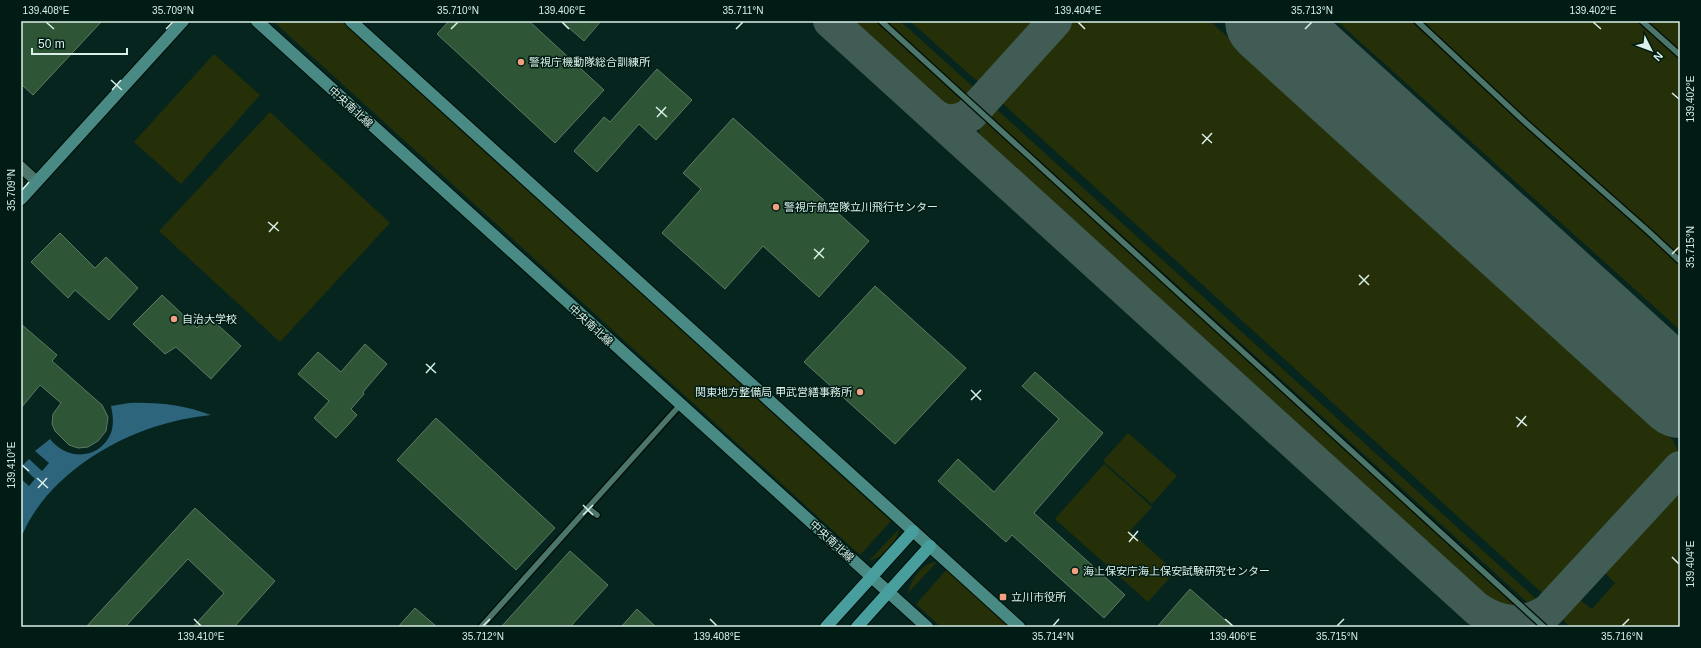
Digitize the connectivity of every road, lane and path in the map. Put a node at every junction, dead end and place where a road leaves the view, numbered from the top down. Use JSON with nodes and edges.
{"nodes":[{"id":1,"x":183,"y":21,"type":"edge"},
{"id":2,"x":257,"y":21,"type":"edge"},
{"id":3,"x":351,"y":21,"type":"edge"},
{"id":4,"x":881,"y":21,"type":"edge"},
{"id":5,"x":1416,"y":21,"type":"edge"},
{"id":6,"x":1642,"y":21,"type":"edge"},
{"id":7,"x":1680,"y":55,"type":"edge"},
{"id":8,"x":21,"y":167,"type":"edge"},
{"id":9,"x":37,"y":182,"type":"junction"},
{"id":10,"x":21,"y":199,"type":"edge"},
{"id":11,"x":1680,"y":262,"type":"edge"},
{"id":12,"x":680,"y":405,"type":"junction"},
{"id":13,"x":588,"y":508,"type":"junction"},
{"id":14,"x":597,"y":515,"type":"dead end"},
{"id":15,"x":913,"y":531,"type":"junction"},
{"id":16,"x":930,"y":546,"type":"junction"},
{"id":17,"x":872,"y":577,"type":"junction"},
{"id":18,"x":889,"y":592,"type":"junction"},
{"id":19,"x":481,"y":627,"type":"edge"},
{"id":20,"x":826,"y":627,"type":"edge"},
{"id":21,"x":857,"y":627,"type":"edge"},
{"id":22,"x":927,"y":627,"type":"edge"},
{"id":23,"x":1019,"y":627,"type":"edge"},
{"id":24,"x":1544,"y":627,"type":"edge"}],
"edges":[{"from":1,"to":9,"type":"main road"},
{"from":2,"to":12,"type":"main road","name":"中央南北線"},
{"from":3,"to":15,"type":"main road"},
{"from":4,"to":24,"type":"lane"},
{"from":5,"to":11,"type":"lane"},
{"from":6,"to":7,"type":"lane"},
{"from":8,"to":9,"type":"street"},
{"from":9,"to":10,"type":"main road"},
{"from":12,"to":13,"type":"lane"},
{"from":12,"to":17,"type":"main road","name":"中央南北線"},
{"from":13,"to":14,"type":"lane"},
{"from":13,"to":19,"type":"lane"},
{"from":15,"to":16,"type":"main road"},
{"from":15,"to":17,"type":"main road"},
{"from":16,"to":18,"type":"main road"},
{"from":16,"to":23,"type":"main road"},
{"from":17,"to":18,"type":"main road","name":"中央南北線"},
{"from":17,"to":20,"type":"main road"},
{"from":18,"to":21,"type":"main road"},
{"from":18,"to":22,"type":"main road","name":"中央南北線"}]}
